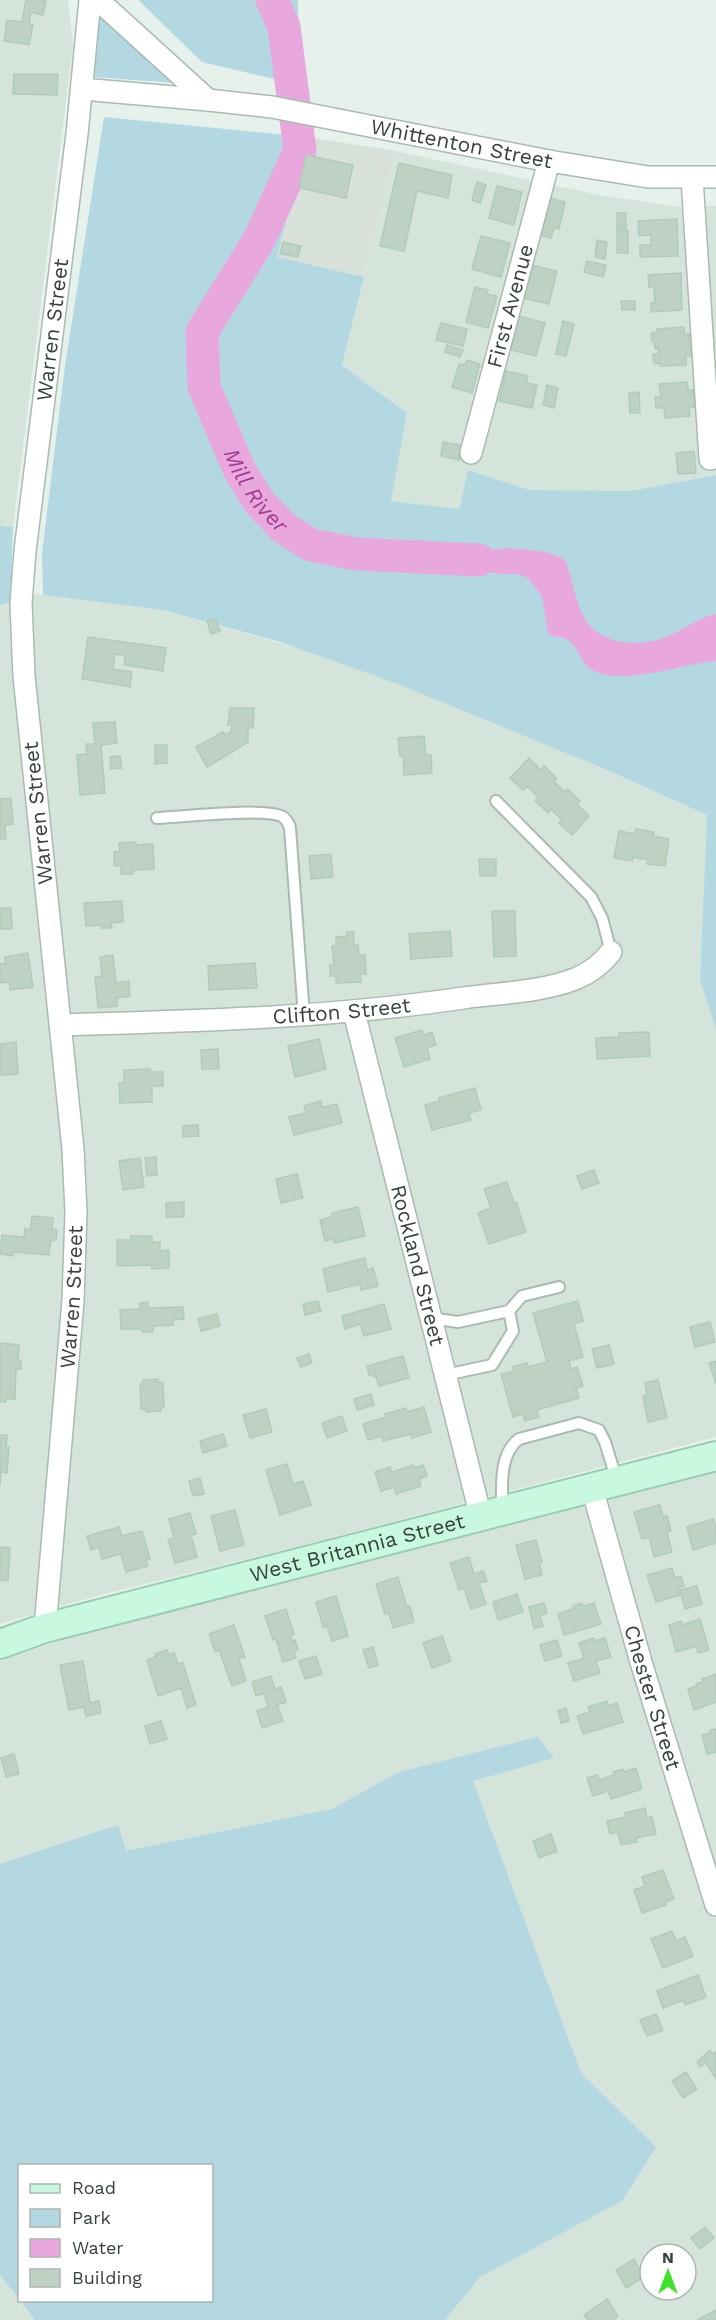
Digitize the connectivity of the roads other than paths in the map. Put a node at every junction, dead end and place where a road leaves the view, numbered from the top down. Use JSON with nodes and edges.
{"nodes":[{"id":1,"x":90,"y":0,"type":"edge"},
{"id":2,"x":98,"y":0,"type":"edge"},
{"id":3,"x":81,"y":89,"type":"junction"},
{"id":4,"x":208,"y":100,"type":"junction"},
{"id":5,"x":549,"y":161,"type":"junction"},
{"id":6,"x":716,"y":177,"type":"edge"},
{"id":7,"x":692,"y":178,"type":"junction"},
{"id":8,"x":471,"y":453,"type":"dead end"},
{"id":9,"x":710,"y":459,"type":"dead end"},
{"id":10,"x":496,"y":801,"type":"dead end"},
{"id":11,"x":157,"y":818,"type":"dead end"},
{"id":12,"x":611,"y":952,"type":"joint"},
{"id":13,"x":354,"y":1012,"type":"junction"},
{"id":14,"x":304,"y":1016,"type":"junction"},
{"id":15,"x":60,"y":1025,"type":"junction"},
{"id":16,"x":559,"y":1287,"type":"dead end"},
{"id":17,"x":508,"y":1311,"type":"junction"},
{"id":18,"x":430,"y":1318,"type":"junction"},
{"id":19,"x":445,"y":1375,"type":"junction"},
{"id":20,"x":716,"y":1456,"type":"edge"},
{"id":21,"x":604,"y":1485,"type":"junction"},
{"id":22,"x":492,"y":1515,"type":"junction"},
{"id":23,"x":45,"y":1628,"type":"junction"},
{"id":24,"x":0,"y":1644,"type":"edge"},
{"id":25,"x":710,"y":1858,"type":"edge"},
{"id":26,"x":716,"y":1905,"type":"edge"}],
"edges":[{"from":1,"to":3,"type":"street","name":"Warren Street"},
{"from":2,"to":4,"type":"street"},
{"from":3,"to":4,"type":"street","name":"Whittenton Street"},
{"from":3,"to":15,"type":"street","name":"Warren Street"},
{"from":4,"to":5,"type":"street","name":"Whittenton Street"},
{"from":5,"to":7,"type":"street","name":"Whittenton Street"},
{"from":5,"to":8,"type":"street","name":"First Avenue"},
{"from":6,"to":7,"type":"street","name":"Whittenton Street"},
{"from":7,"to":9,"type":"street"},
{"from":10,"to":12,"type":"lane"},
{"from":11,"to":14,"type":"lane"},
{"from":12,"to":13,"type":"street","name":"Clifton Street"},
{"from":13,"to":14,"type":"street","name":"Clifton Street"},
{"from":13,"to":18,"type":"street","name":"Rockland Street"},
{"from":14,"to":15,"type":"street","name":"Clifton Street"},
{"from":15,"to":23,"type":"street","name":"Warren Street"},
{"from":16,"to":17,"type":"lane"},
{"from":17,"to":18,"type":"lane"},
{"from":17,"to":19,"type":"lane"},
{"from":18,"to":19,"type":"street","name":"Rockland Street"},
{"from":19,"to":22,"type":"street","name":"Rockland Street"},
{"from":20,"to":21,"type":"street","name":"West Britannia Street"},
{"from":21,"to":22,"type":"street","name":"West Britannia Street"},
{"from":21,"to":22,"type":"lane"},
{"from":21,"to":25,"type":"street","name":"Chester Street"},
{"from":22,"to":23,"type":"street","name":"West Britannia Street"},
{"from":23,"to":24,"type":"street","name":"West Britannia Street"},
{"from":25,"to":26,"type":"street","name":"Chester Street"}]}
